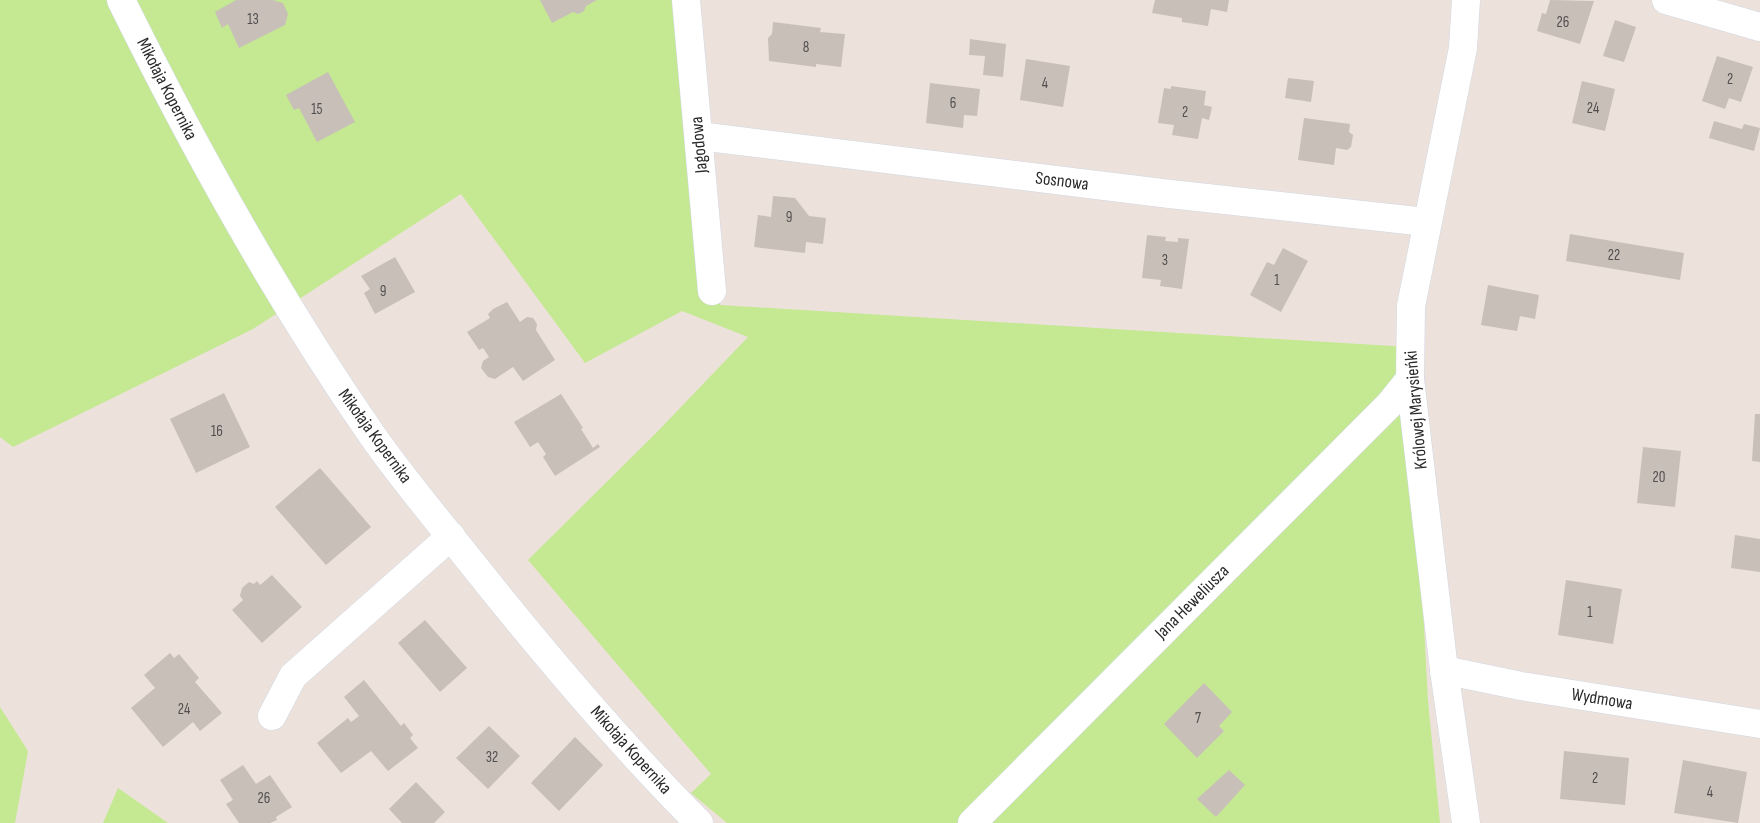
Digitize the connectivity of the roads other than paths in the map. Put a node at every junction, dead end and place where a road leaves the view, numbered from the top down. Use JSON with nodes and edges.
{"nodes":[{"id":1,"x":121,"y":0,"type":"edge"},
{"id":2,"x":686,"y":0,"type":"edge"},
{"id":3,"x":1466,"y":0,"type":"edge"},
{"id":4,"x":1666,"y":0,"type":"edge"},
{"id":5,"x":1760,"y":27,"type":"edge"},
{"id":6,"x":699,"y":136,"type":"junction"},
{"id":7,"x":1426,"y":222,"type":"junction"},
{"id":8,"x":712,"y":291,"type":"dead end"},
{"id":9,"x":1410,"y":379,"type":"junction"},
{"id":10,"x":451,"y":536,"type":"junction"},
{"id":11,"x":1444,"y":670,"type":"junction"},
{"id":12,"x":272,"y":716,"type":"dead end"},
{"id":13,"x":1760,"y":724,"type":"edge"},
{"id":14,"x":699,"y":823,"type":"edge"},
{"id":15,"x":972,"y":823,"type":"edge"},
{"id":16,"x":1466,"y":823,"type":"edge"}],
"edges":[{"from":1,"to":10,"type":"street","name":"Mikołaja Kopernika"},
{"from":2,"to":6,"type":"street","name":"Jagodowa"},
{"from":3,"to":7,"type":"street","name":"Królowej Marysieńki"},
{"from":4,"to":5,"type":"street"},
{"from":6,"to":7,"type":"street","name":"Sosnowa"},
{"from":6,"to":8,"type":"street","name":"Jagodowa"},
{"from":7,"to":9,"type":"street","name":"Królowej Marysieńki"},
{"from":9,"to":11,"type":"street","name":"Królowej Marysieńki"},
{"from":9,"to":15,"type":"street","name":"Jana Heweliusza"},
{"from":10,"to":12,"type":"street"},
{"from":10,"to":14,"type":"street","name":"Mikołaja Kopernika"},
{"from":11,"to":13,"type":"street","name":"Wydmowa"},
{"from":11,"to":16,"type":"street","name":"Królowej Marysieńki"}]}
